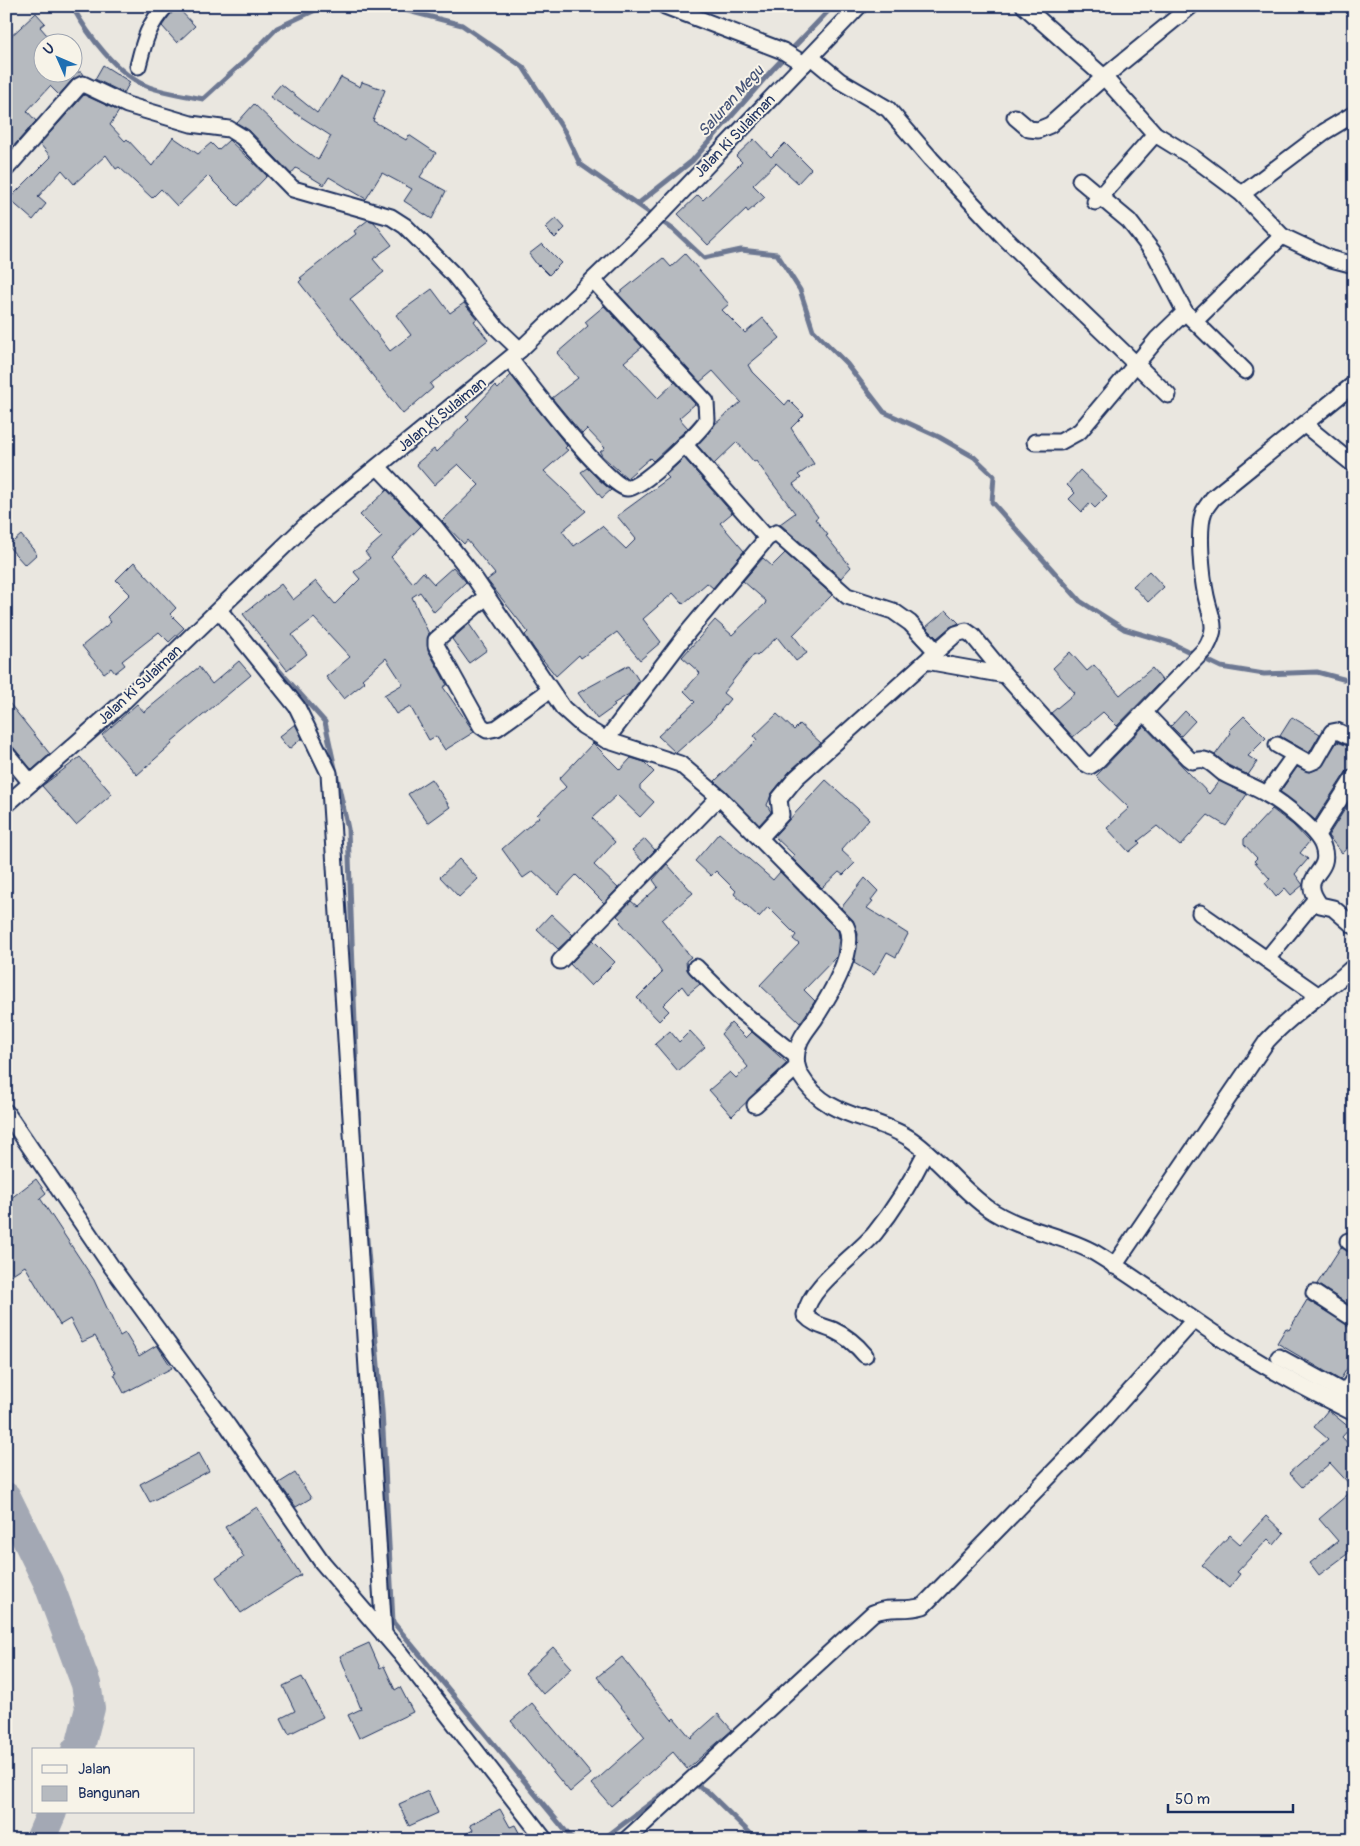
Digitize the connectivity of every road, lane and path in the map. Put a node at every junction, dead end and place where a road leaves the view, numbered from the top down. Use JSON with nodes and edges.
{"nodes":[{"id":1,"x":166,"y":6,"type":"edge"},
{"id":2,"x":665,"y":6,"type":"edge"},
{"id":3,"x":859,"y":6,"type":"edge"},
{"id":4,"x":1024,"y":6,"type":"edge"},
{"id":5,"x":1191,"y":6,"type":"edge"},
{"id":6,"x":797,"y":58,"type":"junction"},
{"id":7,"x":138,"y":66,"type":"dead end"},
{"id":8,"x":1104,"y":77,"type":"junction"},
{"id":9,"x":1354,"y":114,"type":"edge"},
{"id":10,"x":1015,"y":117,"type":"dead end"},
{"id":11,"x":1155,"y":134,"type":"junction"},
{"id":12,"x":6,"y":169,"type":"edge"},
{"id":13,"x":1080,"y":180,"type":"dead end"},
{"id":14,"x":1242,"y":194,"type":"junction"},
{"id":15,"x":1097,"y":200,"type":"junction"},
{"id":16,"x":1282,"y":236,"type":"junction"},
{"id":17,"x":1354,"y":265,"type":"edge"},
{"id":18,"x":593,"y":280,"type":"junction"},
{"id":19,"x":1190,"y":317,"type":"junction"},
{"id":20,"x":515,"y":355,"type":"junction"},
{"id":21,"x":1135,"y":365,"type":"junction"},
{"id":22,"x":1245,"y":370,"type":"dead end"},
{"id":23,"x":1354,"y":384,"type":"edge"},
{"id":24,"x":1168,"y":395,"type":"dead end"},
{"id":25,"x":1305,"y":425,"type":"junction"},
{"id":26,"x":1035,"y":442,"type":"dead end"},
{"id":27,"x":684,"y":444,"type":"junction"},
{"id":28,"x":1354,"y":465,"type":"edge"},
{"id":29,"x":378,"y":467,"type":"junction"},
{"id":30,"x":767,"y":538,"type":"junction"},
{"id":31,"x":487,"y":596,"type":"junction"},
{"id":32,"x":218,"y":610,"type":"junction"},
{"id":33,"x":931,"y":656,"type":"junction"},
{"id":34,"x":1005,"y":675,"type":"junction"},
{"id":35,"x":550,"y":690,"type":"junction"},
{"id":36,"x":1144,"y":712,"type":"junction"},
{"id":37,"x":1354,"y":739,"type":"edge"},
{"id":38,"x":606,"y":740,"type":"junction"},
{"id":39,"x":1277,"y":745,"type":"dead end"},
{"id":40,"x":6,"y":753,"type":"edge"},
{"id":41,"x":1294,"y":756,"type":"junction"},
{"id":42,"x":1354,"y":777,"type":"edge"},
{"id":43,"x":31,"y":783,"type":"junction"},
{"id":44,"x":1267,"y":794,"type":"junction"},
{"id":45,"x":720,"y":797,"type":"junction"},
{"id":46,"x":6,"y":805,"type":"edge"},
{"id":47,"x":1317,"y":835,"type":"junction"},
{"id":48,"x":760,"y":838,"type":"junction"},
{"id":49,"x":1316,"y":900,"type":"junction"},
{"id":50,"x":1200,"y":913,"type":"dead end"},
{"id":51,"x":1354,"y":926,"type":"edge"},
{"id":52,"x":1267,"y":959,"type":"junction"},
{"id":53,"x":560,"y":961,"type":"dead end"},
{"id":54,"x":1354,"y":966,"type":"edge"},
{"id":55,"x":696,"y":967,"type":"dead end"},
{"id":56,"x":1319,"y":996,"type":"junction"},
{"id":57,"x":797,"y":1061,"type":"junction"},
{"id":58,"x":755,"y":1105,"type":"dead end"},
{"id":59,"x":6,"y":1112,"type":"edge"},
{"id":60,"x":926,"y":1152,"type":"junction"},
{"id":61,"x":1114,"y":1266,"type":"junction"},
{"id":62,"x":1314,"y":1293,"type":"dead end"},
{"id":63,"x":1354,"y":1319,"type":"edge"},
{"id":64,"x":1194,"y":1320,"type":"junction"},
{"id":65,"x":865,"y":1355,"type":"dead end"},
{"id":66,"x":1279,"y":1357,"type":"dead end"},
{"id":67,"x":1354,"y":1379,"type":"edge"},
{"id":68,"x":1341,"y":1398,"type":"junction"},
{"id":69,"x":1354,"y":1413,"type":"edge"},
{"id":70,"x":384,"y":1635,"type":"junction"},
{"id":71,"x":545,"y":1840,"type":"edge"},
{"id":72,"x":626,"y":1840,"type":"edge"}],
"edges":[{"from":1,"to":7,"type":"street"},
{"from":2,"to":6,"type":"street"},
{"from":3,"to":6,"type":"street","name":"Jalan Ki Sulaiman"},
{"from":4,"to":8,"type":"street"},
{"from":5,"to":8,"type":"street"},
{"from":6,"to":18,"type":"street","name":"Jalan Ki Sulaiman"},
{"from":6,"to":21,"type":"street"},
{"from":8,"to":10,"type":"street"},
{"from":8,"to":11,"type":"street"},
{"from":9,"to":14,"type":"street"},
{"from":11,"to":14,"type":"street"},
{"from":11,"to":15,"type":"street"},
{"from":12,"to":20,"type":"street"},
{"from":13,"to":15,"type":"street"},
{"from":14,"to":16,"type":"street"},
{"from":15,"to":19,"type":"street"},
{"from":16,"to":17,"type":"street"},
{"from":16,"to":19,"type":"street"},
{"from":18,"to":20,"type":"street","name":"Jalan Ki Sulaiman"},
{"from":18,"to":27,"type":"street"},
{"from":19,"to":21,"type":"street"},
{"from":19,"to":22,"type":"street"},
{"from":20,"to":27,"type":"street"},
{"from":20,"to":29,"type":"street","name":"Jalan Ki Sulaiman"},
{"from":21,"to":24,"type":"street"},
{"from":21,"to":26,"type":"street"},
{"from":23,"to":25,"type":"street"},
{"from":25,"to":28,"type":"street"},
{"from":25,"to":36,"type":"street"},
{"from":27,"to":30,"type":"street"},
{"from":29,"to":31,"type":"street"},
{"from":29,"to":32,"type":"street","name":"Jalan Ki Sulaiman"},
{"from":30,"to":33,"type":"street"},
{"from":30,"to":38,"type":"street"},
{"from":31,"to":35,"type":"street"},
{"from":31,"to":35,"type":"street"},
{"from":32,"to":43,"type":"street","name":"Jalan Ki Sulaiman"},
{"from":32,"to":70,"type":"street"},
{"from":33,"to":34,"type":"street"},
{"from":33,"to":34,"type":"street"},
{"from":33,"to":48,"type":"street"},
{"from":34,"to":36,"type":"street"},
{"from":35,"to":38,"type":"street"},
{"from":36,"to":44,"type":"street"},
{"from":37,"to":41,"type":"street"},
{"from":38,"to":45,"type":"street"},
{"from":39,"to":41,"type":"street"},
{"from":40,"to":43,"type":"street"},
{"from":41,"to":44,"type":"street"},
{"from":42,"to":47,"type":"street"},
{"from":43,"to":46,"type":"street","name":"Jalan Ki Sulaiman"},
{"from":44,"to":47,"type":"street"},
{"from":45,"to":48,"type":"street"},
{"from":45,"to":53,"type":"street"},
{"from":47,"to":49,"type":"street"},
{"from":48,"to":57,"type":"street"},
{"from":49,"to":51,"type":"street"},
{"from":49,"to":52,"type":"street"},
{"from":50,"to":52,"type":"street"},
{"from":52,"to":56,"type":"street"},
{"from":54,"to":56,"type":"street"},
{"from":55,"to":57,"type":"street"},
{"from":56,"to":61,"type":"street"},
{"from":57,"to":58,"type":"street"},
{"from":57,"to":60,"type":"street"},
{"from":59,"to":70,"type":"street"},
{"from":60,"to":61,"type":"street"},
{"from":60,"to":65,"type":"street"},
{"from":61,"to":64,"type":"street"},
{"from":62,"to":63,"type":"street"},
{"from":64,"to":68,"type":"street"},
{"from":64,"to":72,"type":"street"},
{"from":66,"to":68,"type":"street"},
{"from":67,"to":68,"type":"street"},
{"from":68,"to":69,"type":"street"},
{"from":70,"to":71,"type":"street"}]}
